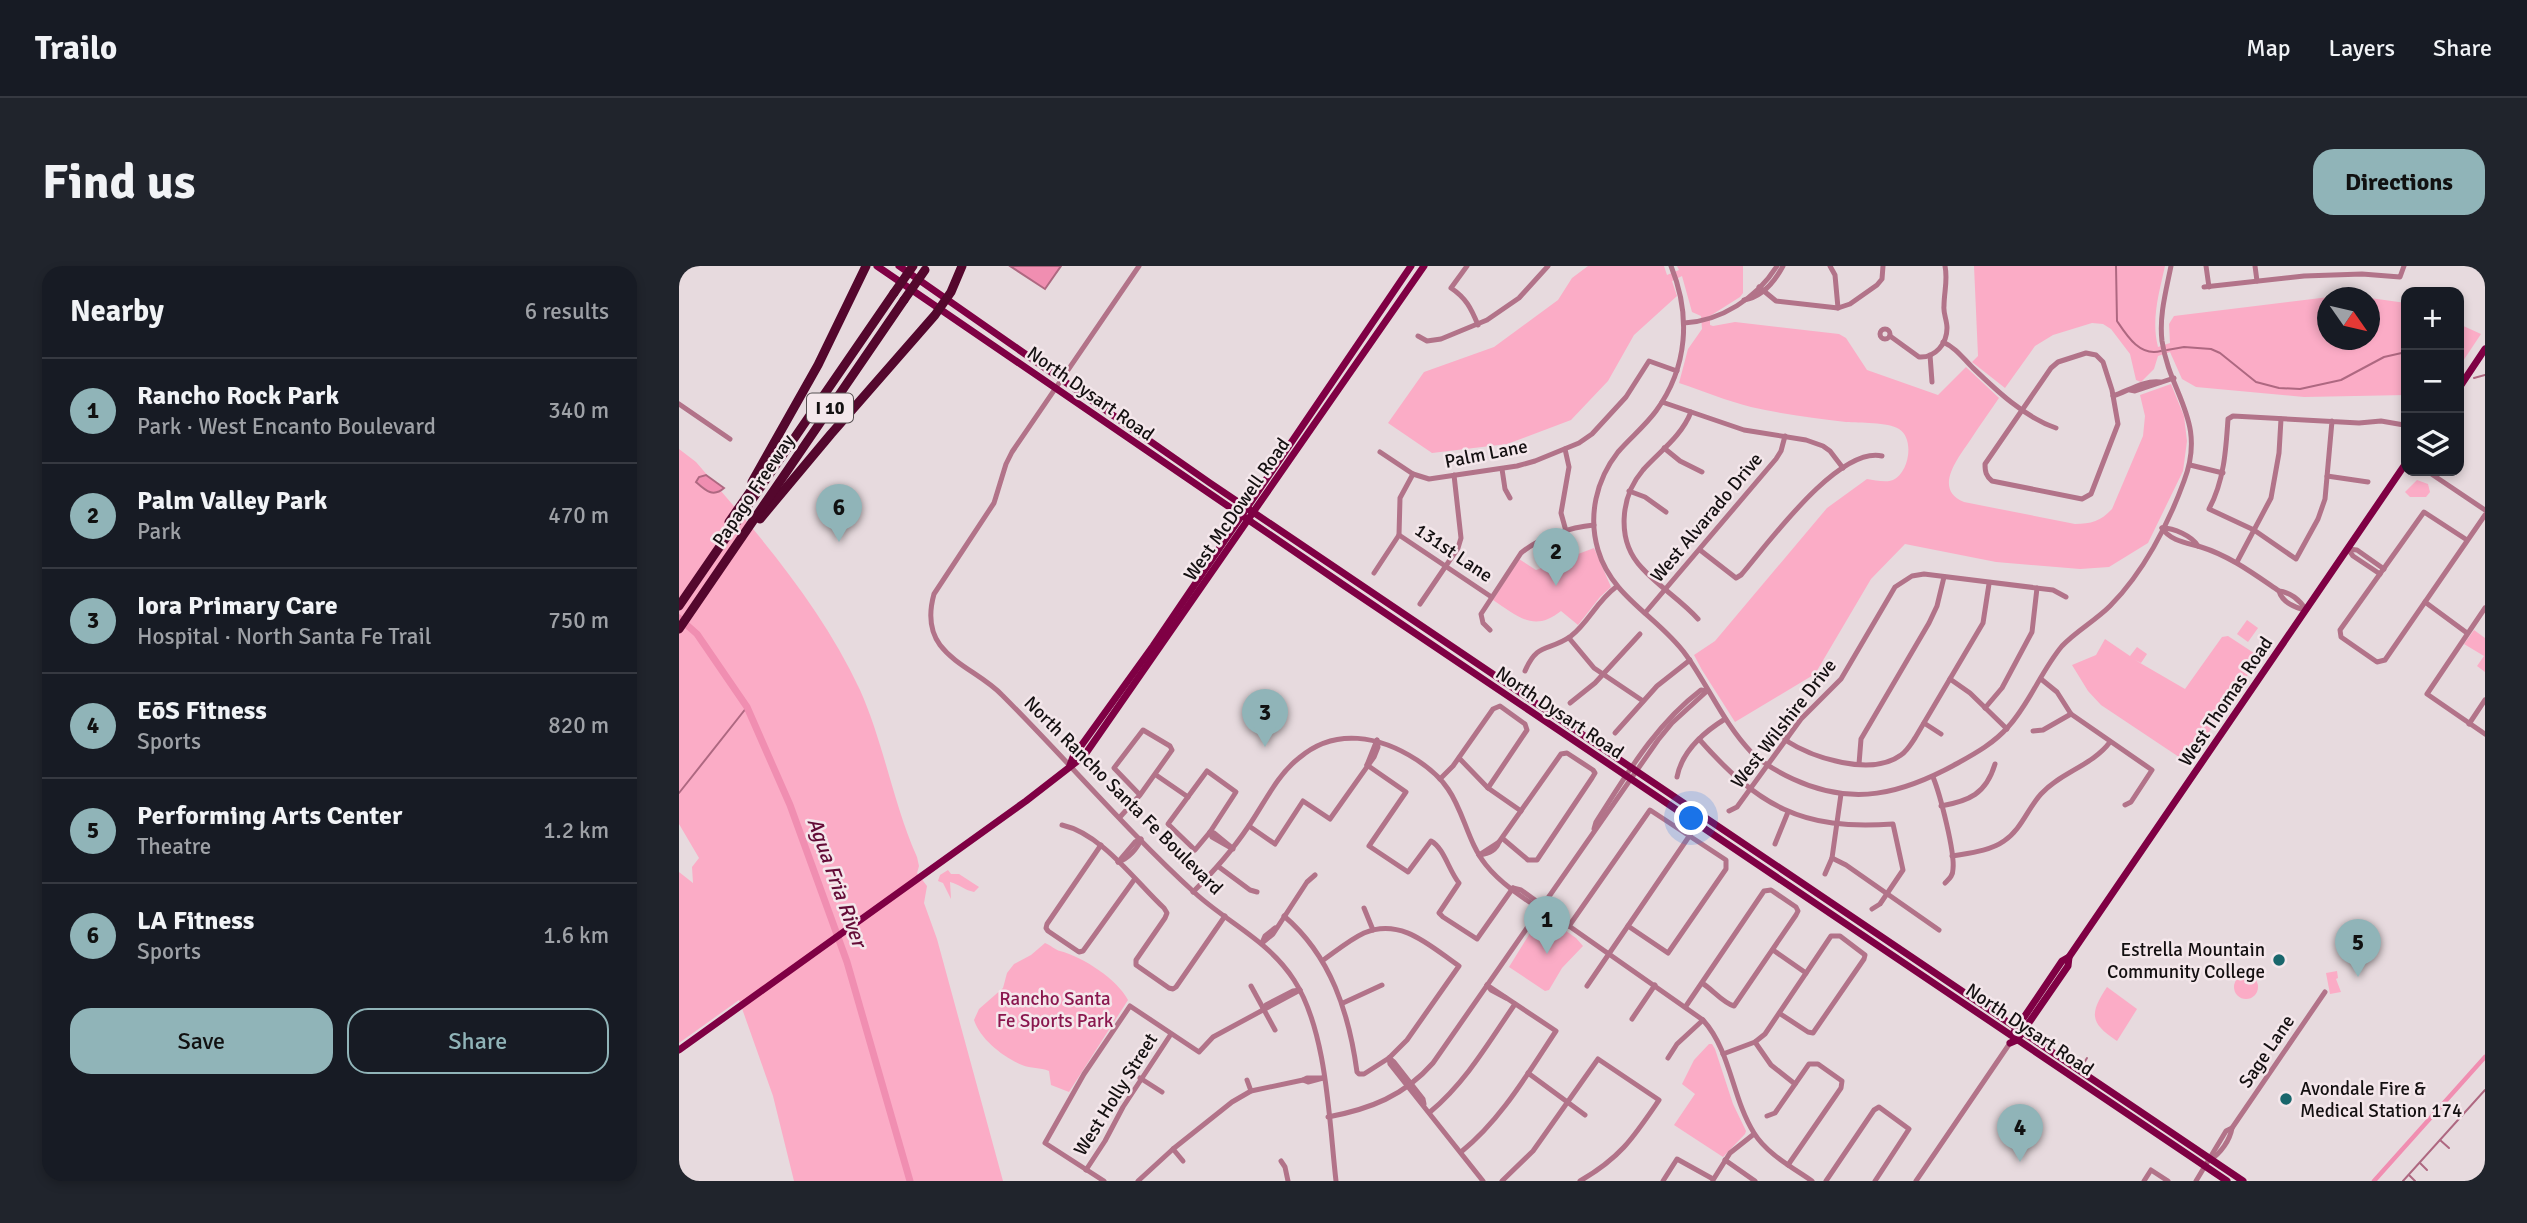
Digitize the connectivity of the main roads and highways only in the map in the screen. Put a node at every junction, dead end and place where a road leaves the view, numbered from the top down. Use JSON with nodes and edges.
{"nodes":[{"id":1,"x":866,"y":266,"type":"edge"},
{"id":2,"x":877,"y":266,"type":"edge"},
{"id":3,"x":899,"y":266,"type":"edge"},
{"id":4,"x":905,"y":266,"type":"edge"},
{"id":5,"x":913,"y":266,"type":"edge"},
{"id":6,"x":962,"y":266,"type":"edge"},
{"id":7,"x":1411,"y":266,"type":"edge"},
{"id":8,"x":1424,"y":266,"type":"edge"},
{"id":9,"x":926,"y":268,"type":"edge"},
{"id":10,"x":892,"y":292,"type":"junction"},
{"id":11,"x":946,"y":299,"type":"junction"},
{"id":12,"x":939,"y":309,"type":"junction"},
{"id":13,"x":1374,"y":319,"type":"junction"},
{"id":14,"x":1383,"y":325,"type":"junction"},
{"id":15,"x":2485,"y":349,"type":"edge"},
{"id":16,"x":2464,"y":380,"type":"edge"},
{"id":17,"x":1058,"y":384,"type":"junction"},
{"id":18,"x":2401,"y":470,"type":"edge"},
{"id":19,"x":747,"y":502,"type":"junction"},
{"id":20,"x":1249,"y":510,"type":"junction"},
{"id":21,"x":759,"y":517,"type":"junction"},
{"id":22,"x":1244,"y":518,"type":"junction"},
{"id":23,"x":679,"y":596,"type":"edge"},
{"id":24,"x":679,"y":606,"type":"edge"},
{"id":25,"x":679,"y":629,"type":"edge"},
{"id":26,"x":1631,"y":774,"type":"junction"},
{"id":27,"x":1929,"y":980,"type":"junction"},
{"id":28,"x":1959,"y":989,"type":"junction"},
{"id":29,"x":2015,"y":1036,"type":"junction"},
{"id":30,"x":679,"y":1049,"type":"edge"},
{"id":31,"x":2208,"y":1163,"type":"junction"},
{"id":32,"x":2227,"y":1181,"type":"edge"},
{"id":33,"x":2242,"y":1181,"type":"edge"}],
"edges":[{"from":1,"to":19,"type":"highway"},
{"from":2,"to":12,"type":"main road","name":"North Dysart Road"},
{"from":3,"to":11,"type":"main road","name":"North Dysart Road"},
{"from":4,"to":10,"type":"highway","name":"Papago Freeway","number":"I 10"},
{"from":5,"to":10,"type":"highway","bridge":true},
{"from":6,"to":11,"type":"highway"},
{"from":7,"to":13,"type":"main road","name":"West McDowell Road"},
{"from":8,"to":14,"type":"main road","name":"West McDowell Road"},
{"from":9,"to":21,"type":"highway","name":"Papago Freeway","number":"I 10","bridge":true},
{"from":10,"to":19,"type":"highway","name":"Papago Freeway","number":"I 10"},
{"from":11,"to":12,"type":"highway"},
{"from":11,"to":17,"type":"main road","name":"North Dysart Road"},
{"from":12,"to":17,"type":"main road","name":"North Dysart Road"},
{"from":12,"to":21,"type":"highway"},
{"from":13,"to":14,"type":"main road"},
{"from":13,"to":20,"type":"main road","name":"West McDowell Road"},
{"from":14,"to":20,"type":"main road","name":"West McDowell Road"},
{"from":15,"to":16,"type":"main road"},
{"from":17,"to":20,"type":"main road","name":"North Dysart Road"},
{"from":17,"to":22,"type":"main road","name":"North Dysart Road"},
{"from":18,"to":29,"type":"main road","name":"West Thomas Road"},
{"from":19,"to":23,"type":"highway","name":"Papago Freeway","number":"I 10"},
{"from":19,"to":24,"type":"highway"},
{"from":20,"to":22,"type":"main road","name":"West McDowell Road"},
{"from":20,"to":26,"type":"main road","name":"North Dysart Road"},
{"from":21,"to":25,"type":"highway","name":"Papago Freeway","number":"I 10"},
{"from":22,"to":26,"type":"main road","name":"North Dysart Road"},
{"from":22,"to":30,"type":"main road","name":"West McDowell Road"},
{"from":26,"to":27,"type":"main road","name":"North Dysart Road"},
{"from":26,"to":28,"type":"main road","name":"North Dysart Road"},
{"from":27,"to":28,"type":"main road"},
{"from":27,"to":29,"type":"main road","name":"North Dysart Road"},
{"from":28,"to":29,"type":"main road","name":"North Dysart Road"},
{"from":29,"to":31,"type":"main road","name":"North Dysart Road"},
{"from":31,"to":32,"type":"main road","name":"North Dysart Road"},
{"from":31,"to":33,"type":"main road","name":"North Dysart Road"}]}
